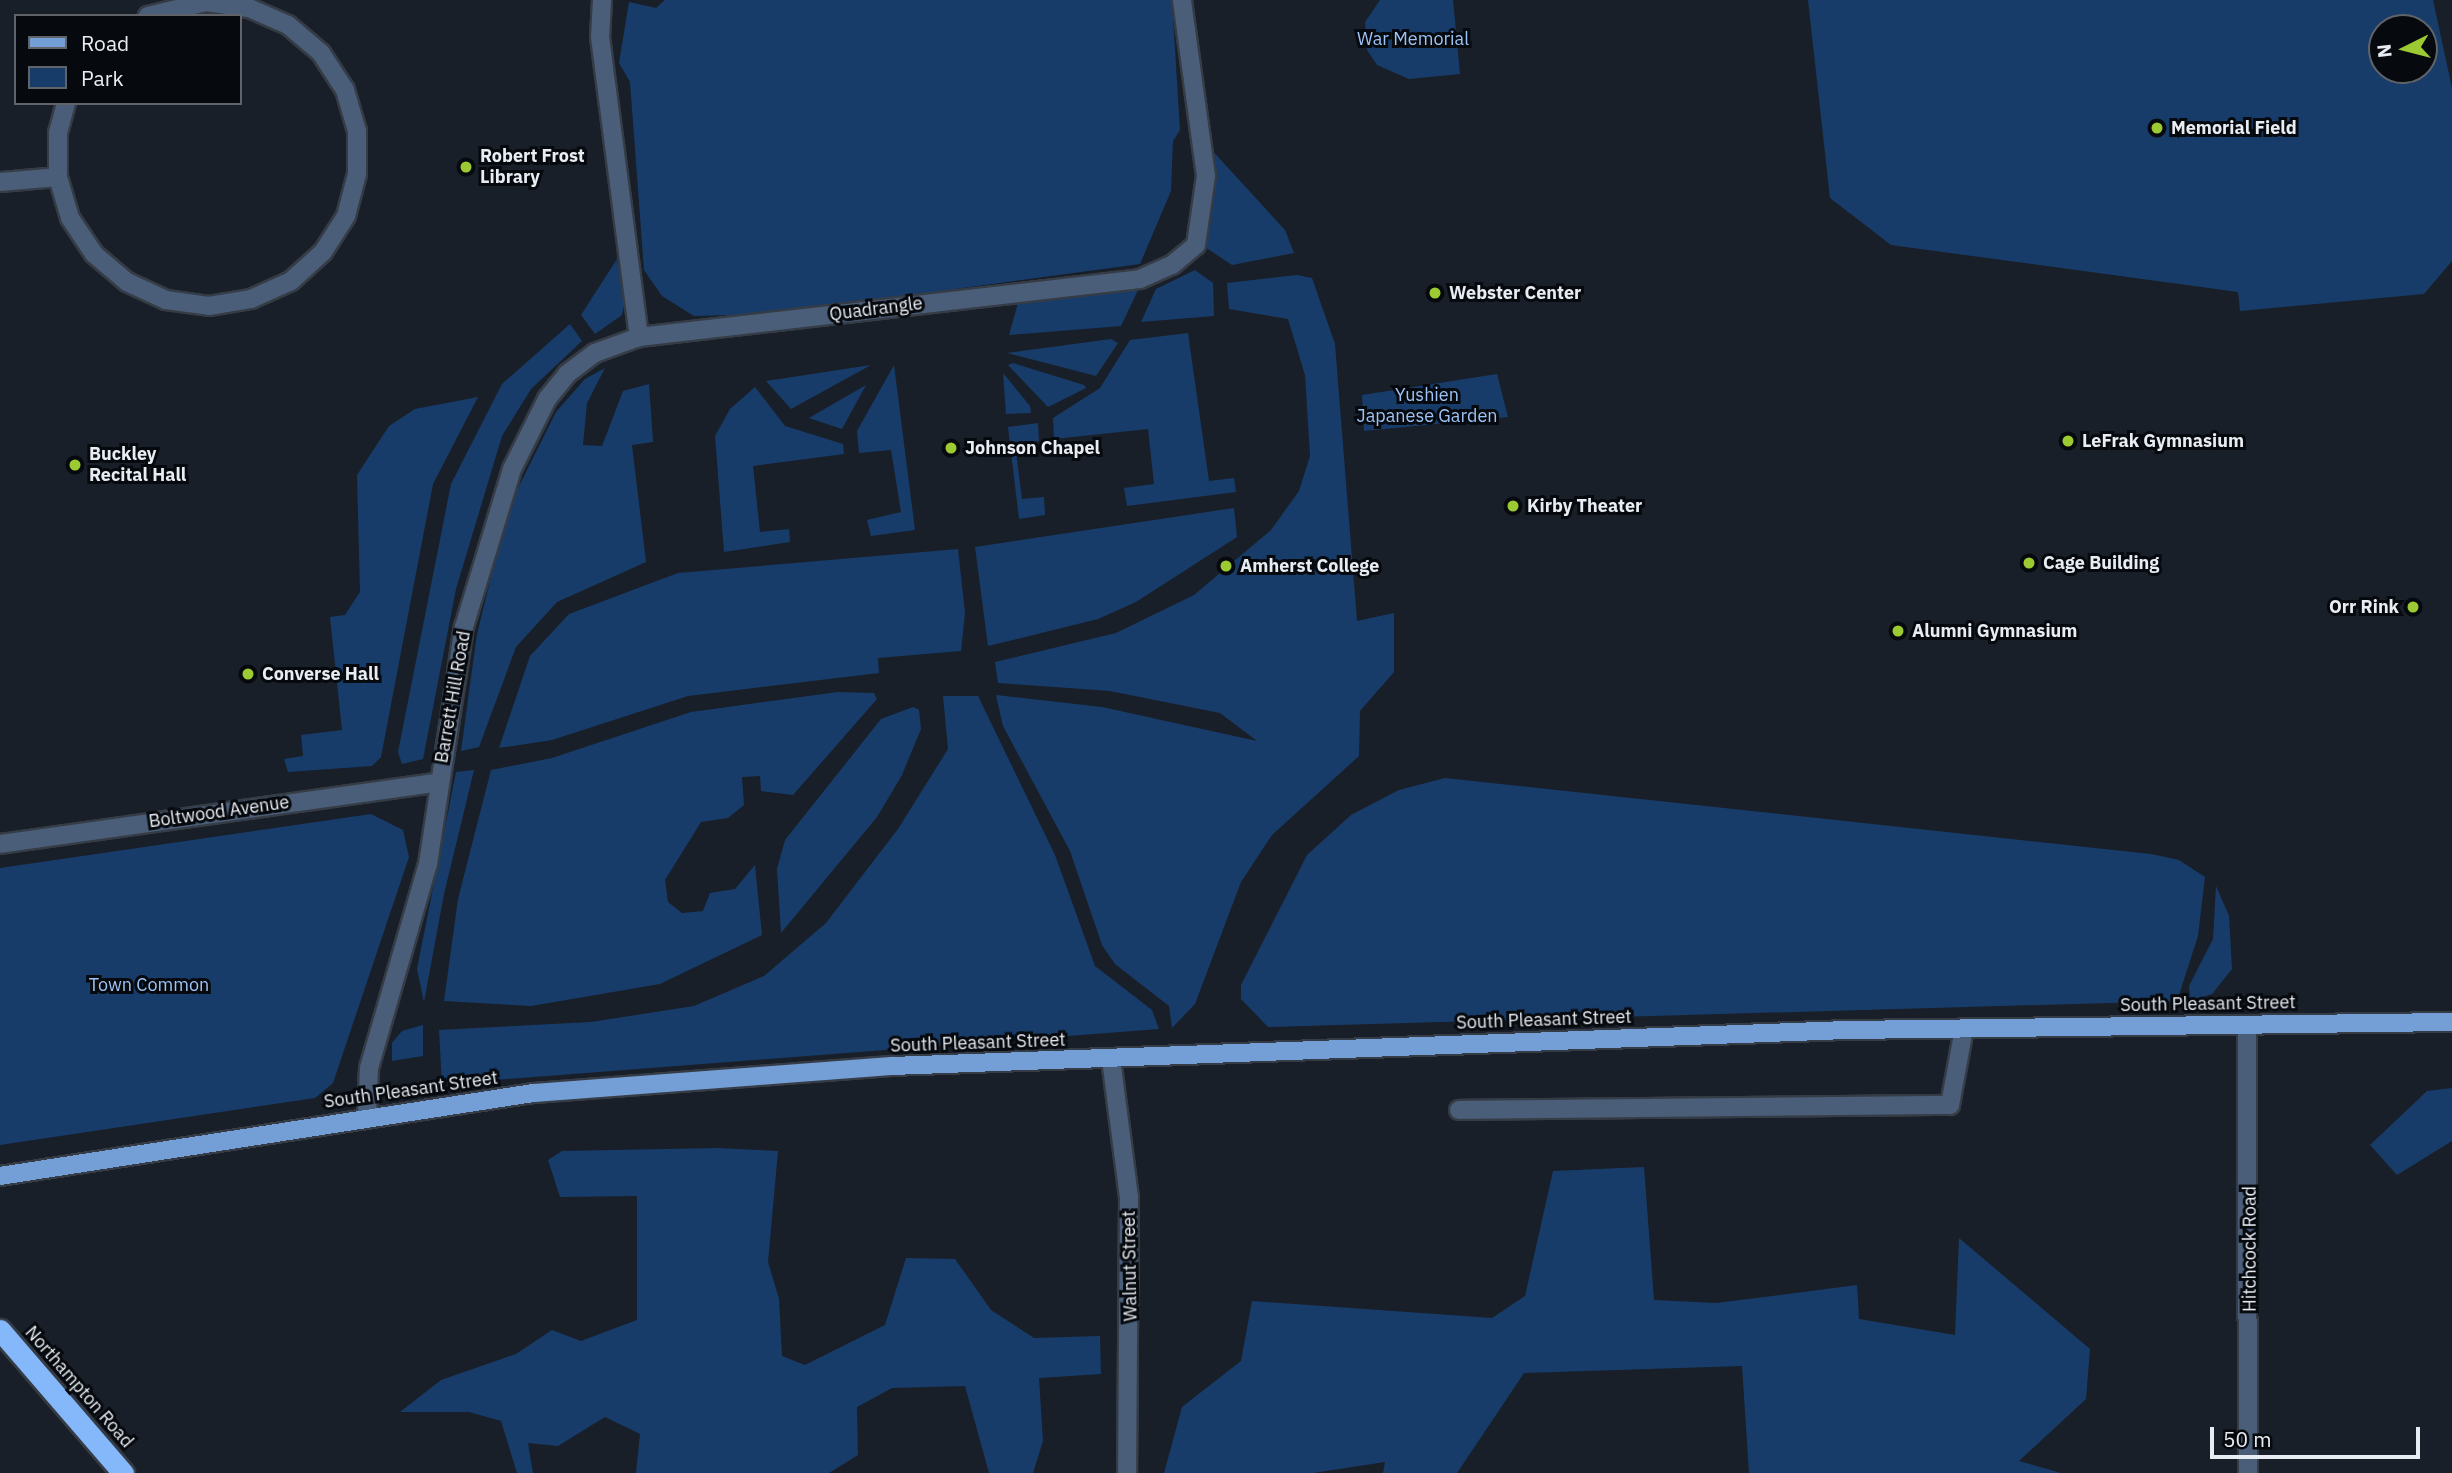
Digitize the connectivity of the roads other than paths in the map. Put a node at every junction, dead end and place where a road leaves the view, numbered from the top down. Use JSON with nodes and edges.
{"nodes":[{"id":1,"x":602,"y":0,"type":"edge"},
{"id":2,"x":1182,"y":0,"type":"edge"},
{"id":3,"x":156,"y":14,"type":"edge"},
{"id":4,"x":65,"y":105,"type":"edge"},
{"id":5,"x":58,"y":177,"type":"junction"},
{"id":6,"x":0,"y":182,"type":"edge"},
{"id":7,"x":639,"y":337,"type":"junction"},
{"id":8,"x":439,"y":782,"type":"junction"},
{"id":9,"x":0,"y":844,"type":"edge"},
{"id":10,"x":2452,"y":1022,"type":"edge"},
{"id":11,"x":2247,"y":1025,"type":"junction"},
{"id":12,"x":1964,"y":1028,"type":"junction"},
{"id":13,"x":1111,"y":1059,"type":"junction"},
{"id":14,"x":1459,"y":1110,"type":"dead end"},
{"id":15,"x":367,"y":1115,"type":"junction"},
{"id":16,"x":0,"y":1177,"type":"edge"},
{"id":17,"x":0,"y":1330,"type":"edge"},
{"id":18,"x":123,"y":1473,"type":"edge"},
{"id":19,"x":1127,"y":1473,"type":"edge"},
{"id":20,"x":2248,"y":1473,"type":"edge"}],
"edges":[{"from":1,"to":7,"type":"street"},
{"from":2,"to":7,"type":"street","name":"Quadrangle"},
{"from":3,"to":5,"type":"street"},
{"from":4,"to":5,"type":"street"},
{"from":5,"to":6,"type":"street"},
{"from":7,"to":8,"type":"street","name":"Barrett Hill Road"},
{"from":8,"to":9,"type":"street","name":"Boltwood Avenue"},
{"from":8,"to":15,"type":"street","name":"Barrett Hill Road"},
{"from":10,"to":11,"type":"main road","name":"South Pleasant Street"},
{"from":11,"to":12,"type":"main road","name":"South Pleasant Street"},
{"from":11,"to":20,"type":"street","name":"Hitchcock Road"},
{"from":12,"to":13,"type":"main road","name":"South Pleasant Street"},
{"from":12,"to":14,"type":"street"},
{"from":13,"to":15,"type":"main road","name":"South Pleasant Street"},
{"from":13,"to":19,"type":"street","name":"Walnut Street"},
{"from":15,"to":16,"type":"main road","name":"South Pleasant Street"},
{"from":17,"to":18,"type":"highway","name":"Northampton Road"}]}
